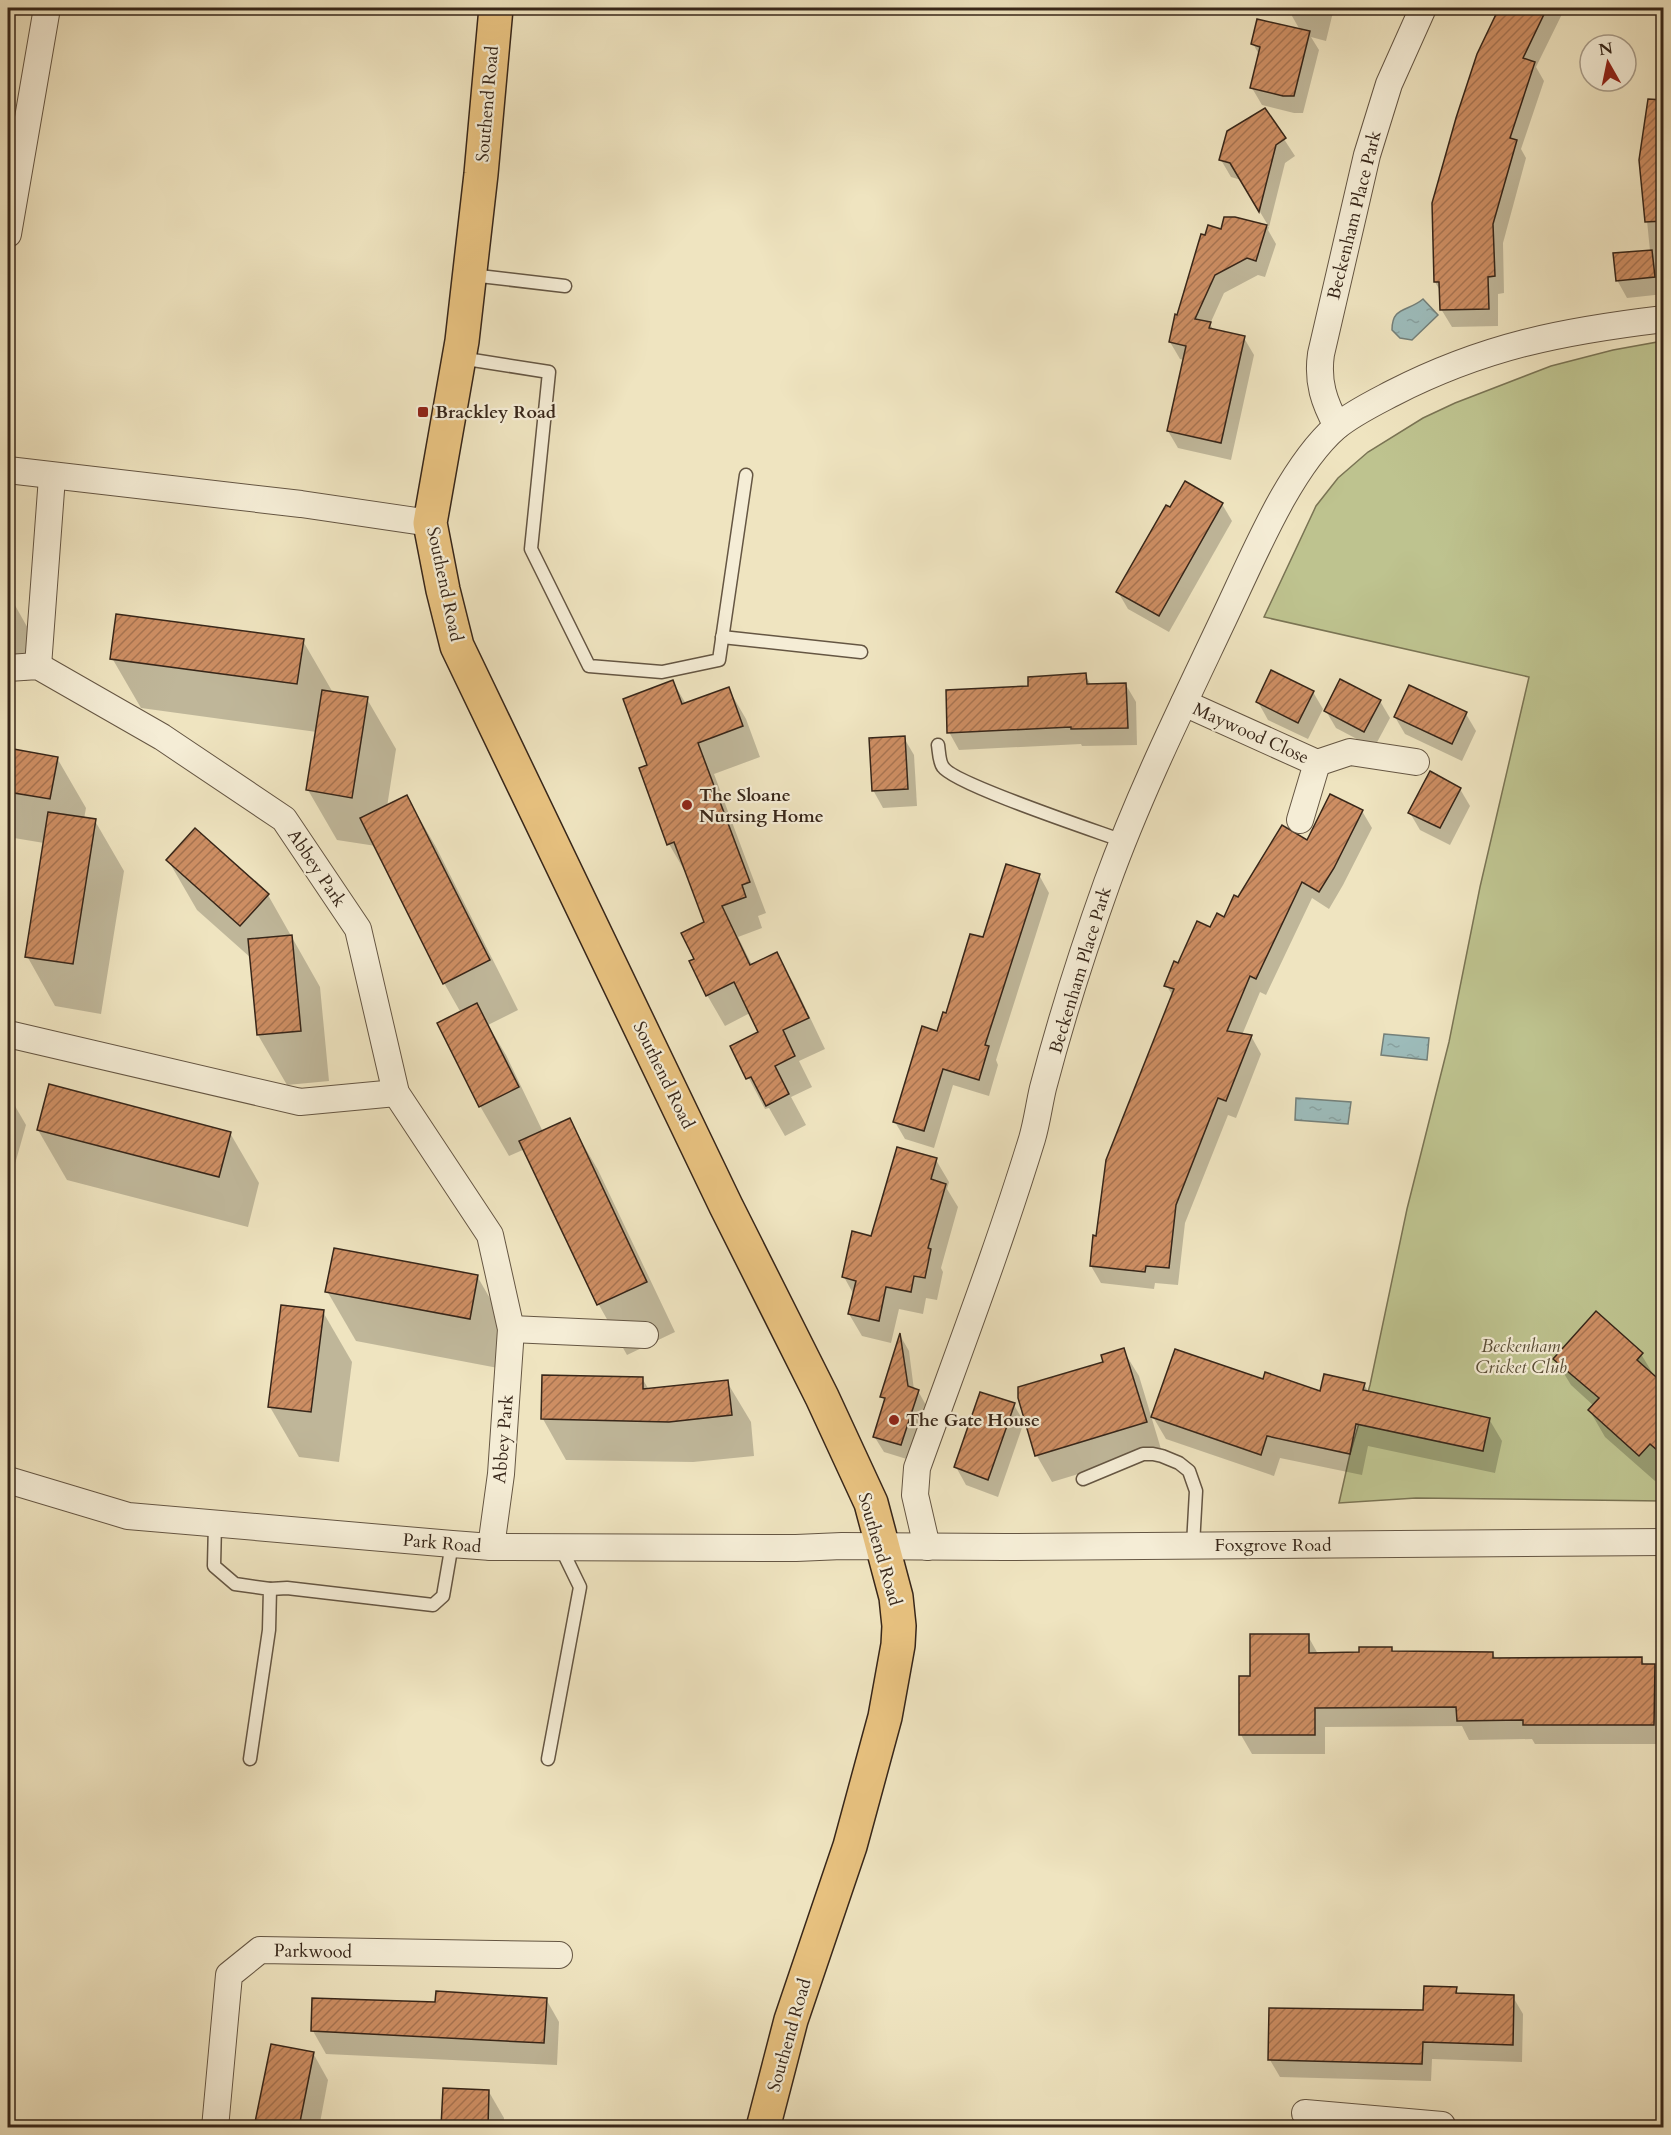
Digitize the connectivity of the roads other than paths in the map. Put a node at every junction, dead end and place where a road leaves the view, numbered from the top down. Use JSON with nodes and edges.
{"nodes":[{"id":1,"x":47,"y":8,"type":"edge"},
{"id":2,"x":496,"y":8,"type":"edge"},
{"id":3,"x":1423,"y":8,"type":"edge"},
{"id":4,"x":8,"y":234,"type":"edge"},
{"id":5,"x":470,"y":275,"type":"junction"},
{"id":6,"x":565,"y":286,"type":"dead end"},
{"id":7,"x":1664,"y":319,"type":"edge"},
{"id":8,"x":459,"y":358,"type":"junction"},
{"id":9,"x":1337,"y":426,"type":"junction"},
{"id":10,"x":8,"y":470,"type":"edge"},
{"id":11,"x":746,"y":475,"type":"dead end"},
{"id":12,"x":52,"y":477,"type":"junction"},
{"id":13,"x":430,"y":523,"type":"junction"},
{"id":14,"x":722,"y":637,"type":"junction"},
{"id":15,"x":861,"y":652,"type":"dead end"},
{"id":16,"x":38,"y":666,"type":"junction"},
{"id":17,"x":8,"y":668,"type":"edge"},
{"id":18,"x":1184,"y":703,"type":"junction"},
{"id":19,"x":938,"y":745,"type":"dead end"},
{"id":20,"x":1416,"y":762,"type":"dead end"},
{"id":21,"x":1317,"y":763,"type":"junction"},
{"id":22,"x":1300,"y":820,"type":"dead end"},
{"id":23,"x":1123,"y":841,"type":"junction"},
{"id":24,"x":8,"y":1034,"type":"edge"},
{"id":25,"x":396,"y":1093,"type":"junction"},
{"id":26,"x":511,"y":1329,"type":"junction"},
{"id":27,"x":645,"y":1335,"type":"dead end"},
{"id":28,"x":1083,"y":1479,"type":"dead end"},
{"id":29,"x":8,"y":1480,"type":"edge"},
{"id":30,"x":215,"y":1523,"type":"junction"},
{"id":31,"x":1664,"y":1542,"type":"edge"},
{"id":32,"x":452,"y":1544,"type":"junction"},
{"id":33,"x":1192,"y":1545,"type":"junction"},
{"id":34,"x":491,"y":1547,"type":"junction"},
{"id":35,"x":883,"y":1547,"type":"junction"},
{"id":36,"x":927,"y":1547,"type":"junction"},
{"id":37,"x":561,"y":1548,"type":"junction"},
{"id":38,"x":270,"y":1589,"type":"junction"},
{"id":39,"x":250,"y":1759,"type":"dead end"},
{"id":40,"x":548,"y":1759,"type":"dead end"},
{"id":41,"x":559,"y":1955,"type":"dead end"},
{"id":42,"x":1305,"y":2113,"type":"dead end"},
{"id":43,"x":1362,"y":2123,"type":"edge"},
{"id":44,"x":1442,"y":2125,"type":"dead end"},
{"id":45,"x":215,"y":2127,"type":"edge"},
{"id":46,"x":763,"y":2127,"type":"edge"}],
"edges":[{"from":1,"to":4,"type":"street"},
{"from":2,"to":5,"type":"main road","name":"Southend Road"},
{"from":3,"to":9,"type":"street","name":"Beckenham Place Park"},
{"from":5,"to":6,"type":"lane"},
{"from":5,"to":8,"type":"main road","name":"Southend Road"},
{"from":7,"to":9,"type":"street","name":"Beckenham Place Park"},
{"from":8,"to":13,"type":"main road","name":"Southend Road"},
{"from":8,"to":14,"type":"lane"},
{"from":9,"to":18,"type":"street","name":"Beckenham Place Park"},
{"from":10,"to":12,"type":"street"},
{"from":11,"to":14,"type":"lane"},
{"from":12,"to":13,"type":"street"},
{"from":12,"to":16,"type":"street"},
{"from":13,"to":35,"type":"main road","name":"Southend Road"},
{"from":14,"to":15,"type":"lane"},
{"from":16,"to":17,"type":"street"},
{"from":16,"to":25,"type":"street","name":"Abbey Park"},
{"from":18,"to":21,"type":"street","name":"Maywood Close"},
{"from":18,"to":23,"type":"street","name":"Beckenham Place Park"},
{"from":19,"to":23,"type":"lane"},
{"from":20,"to":21,"type":"street","name":"Maywood Close"},
{"from":21,"to":22,"type":"street","name":"Maywood Close"},
{"from":23,"to":36,"type":"street","name":"Beckenham Place Park"},
{"from":24,"to":25,"type":"street"},
{"from":25,"to":26,"type":"street","name":"Abbey Park"},
{"from":26,"to":27,"type":"street"},
{"from":26,"to":34,"type":"street","name":"Abbey Park"},
{"from":28,"to":33,"type":"lane"},
{"from":29,"to":30,"type":"street","name":"Park Road"},
{"from":30,"to":32,"type":"street","name":"Park Road"},
{"from":30,"to":38,"type":"lane"},
{"from":31,"to":33,"type":"street","name":"Foxgrove Road"},
{"from":32,"to":34,"type":"street","name":"Park Road"},
{"from":32,"to":38,"type":"lane"},
{"from":33,"to":36,"type":"street","name":"Foxgrove Road"},
{"from":34,"to":37,"type":"street","name":"Park Road"},
{"from":35,"to":36,"type":"street","name":"Foxgrove Road"},
{"from":35,"to":37,"type":"street","name":"Park Road"},
{"from":35,"to":46,"type":"main road","name":"Southend Road"},
{"from":37,"to":40,"type":"lane"},
{"from":38,"to":39,"type":"lane"},
{"from":41,"to":45,"type":"street","name":"Parkwood"},
{"from":42,"to":43,"type":"street"},
{"from":43,"to":44,"type":"street"}]}
